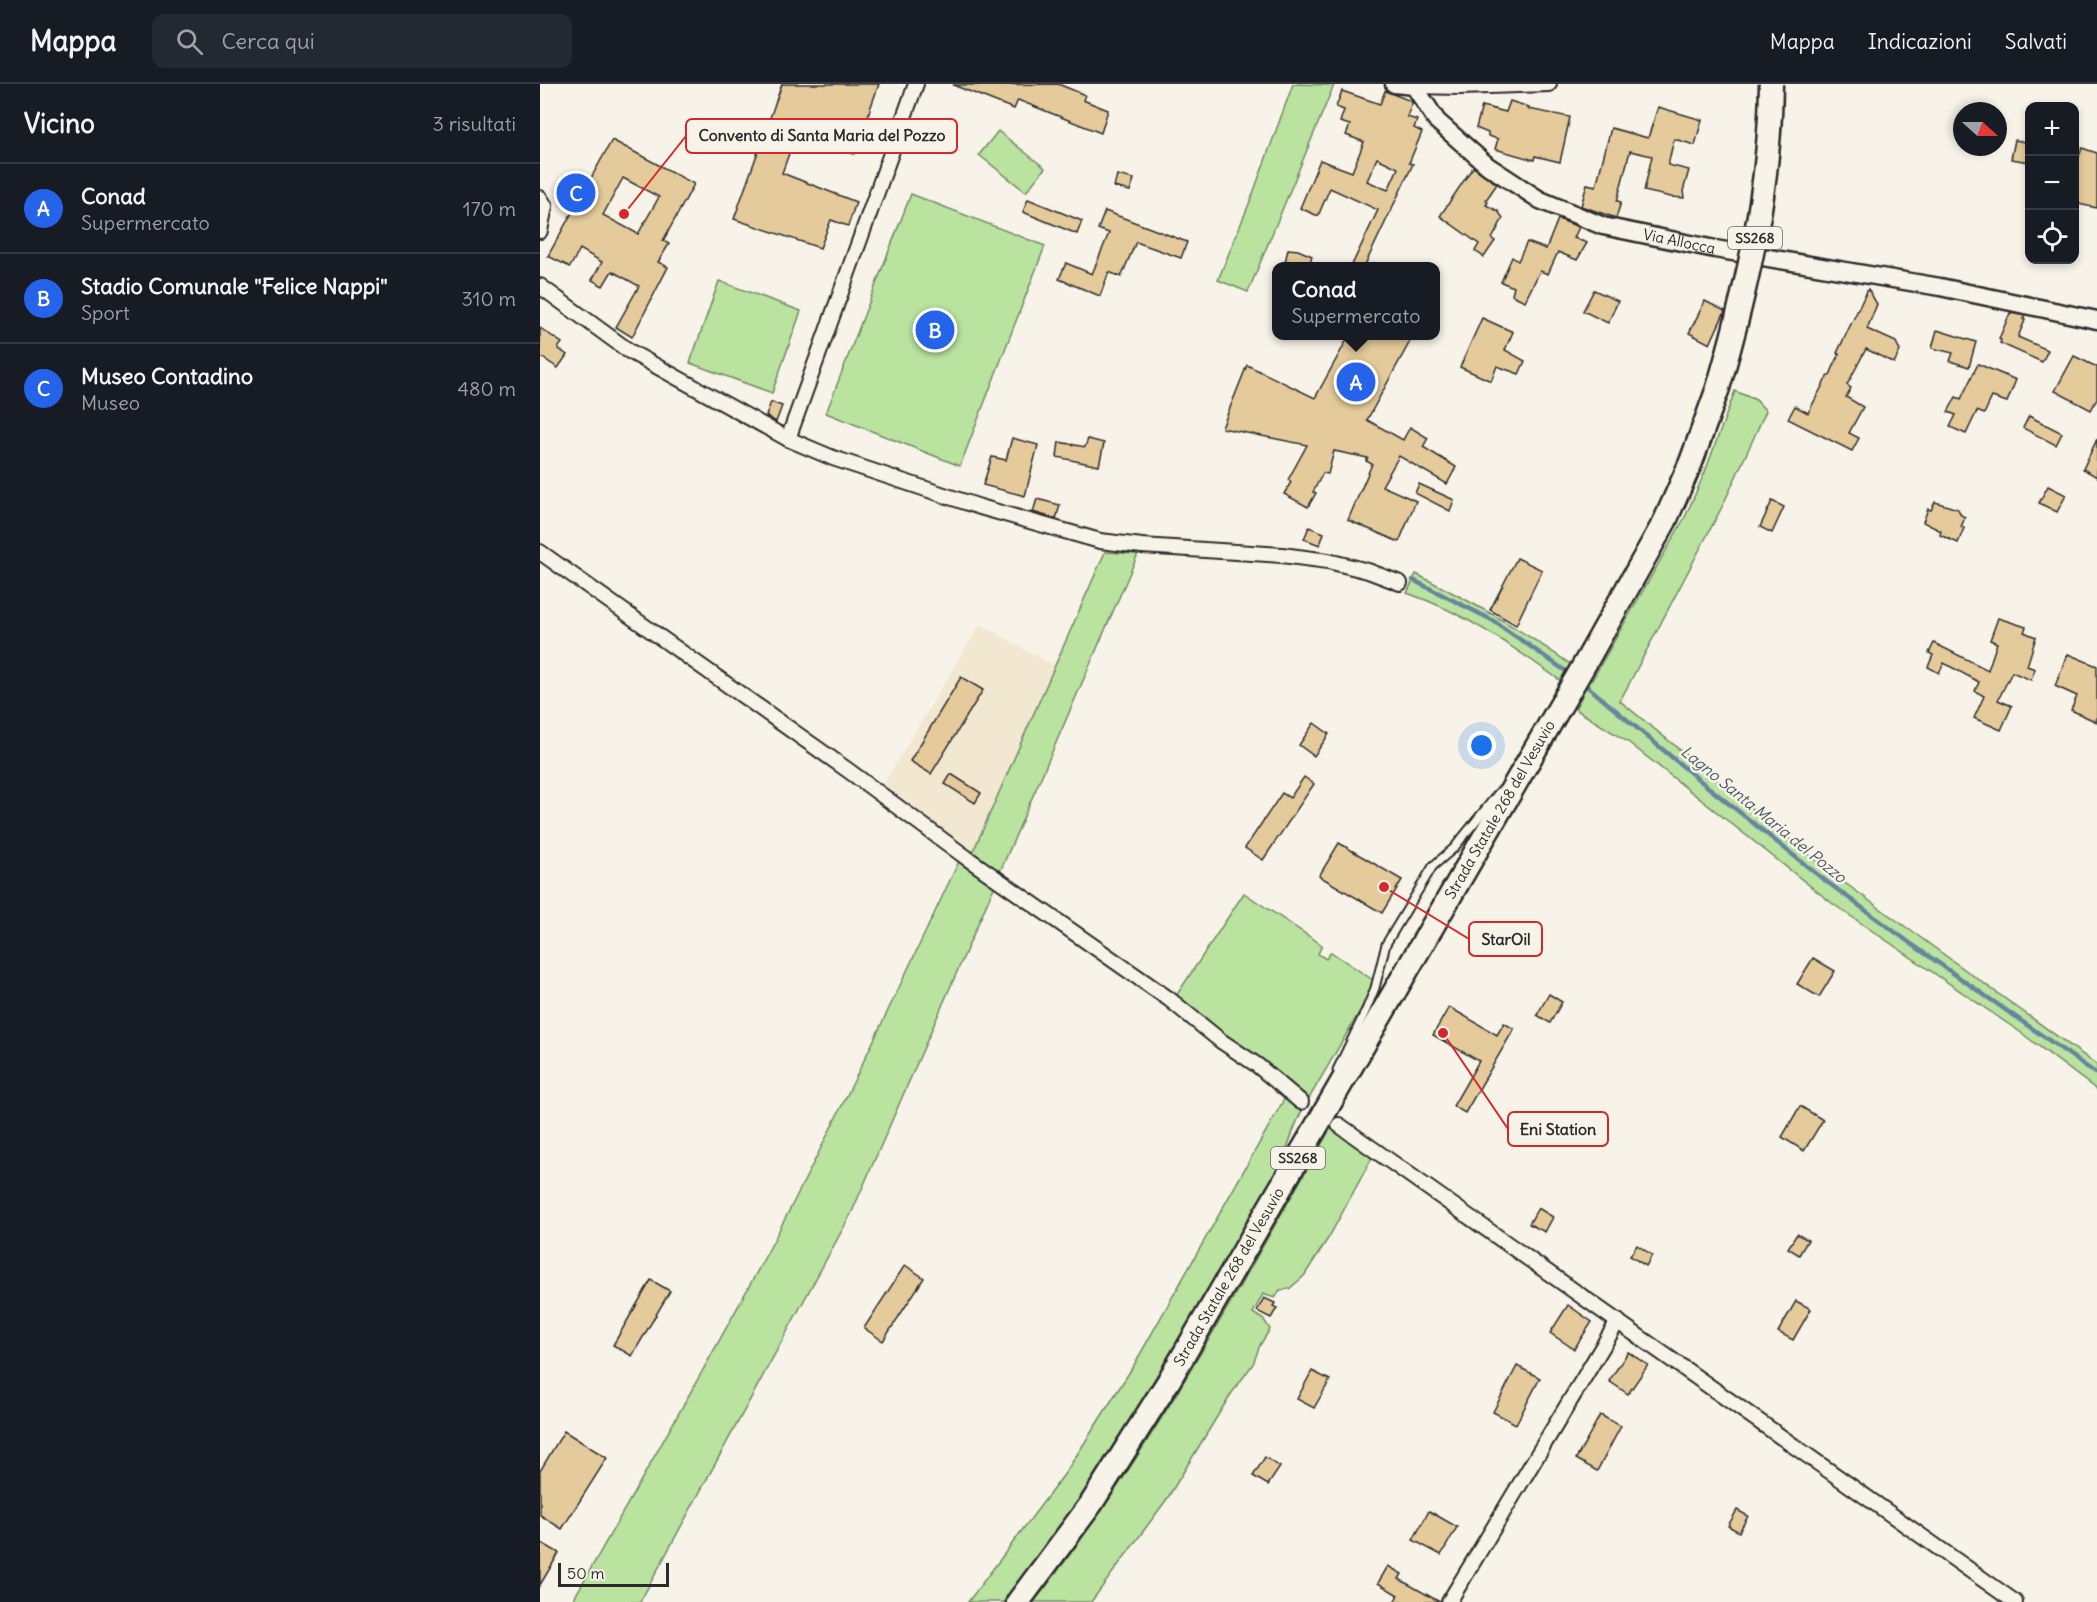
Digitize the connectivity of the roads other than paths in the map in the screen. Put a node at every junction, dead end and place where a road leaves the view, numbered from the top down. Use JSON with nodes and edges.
{"nodes":[{"id":1,"x":916,"y":84,"type":"edge"},
{"id":2,"x":1394,"y":84,"type":"edge"},
{"id":3,"x":1549,"y":84,"type":"edge"},
{"id":4,"x":1771,"y":84,"type":"edge"},
{"id":5,"x":1414,"y":86,"type":"junction"},
{"id":6,"x":540,"y":198,"type":"edge"},
{"id":7,"x":540,"y":231,"type":"edge"},
{"id":8,"x":540,"y":286,"type":"edge"},
{"id":9,"x":2097,"y":320,"type":"edge"},
{"id":10,"x":788,"y":439,"type":"junction"},
{"id":11,"x":540,"y":552,"type":"edge"},
{"id":12,"x":1400,"y":584,"type":"dead end"},
{"id":13,"x":1532,"y":756,"type":"junction"},
{"id":14,"x":1335,"y":1074,"type":"dead end"},
{"id":15,"x":1325,"y":1094,"type":"dead end"},
{"id":16,"x":1301,"y":1102,"type":"dead end"},
{"id":17,"x":1339,"y":1125,"type":"dead end"},
{"id":18,"x":1312,"y":1134,"type":"junction"},
{"id":19,"x":1618,"y":1321,"type":"junction"},
{"id":20,"x":1018,"y":1602,"type":"edge"},
{"id":21,"x":1449,"y":1602,"type":"edge"},
{"id":22,"x":2015,"y":1602,"type":"edge"}],
"edges":[{"from":1,"to":10,"type":"street"},
{"from":2,"to":5,"type":"street"},
{"from":3,"to":5,"type":"street"},
{"from":4,"to":13,"type":"highway","name":"Strada Statale 268 del Vesuvio","number":"SS268","bridge":true},
{"from":5,"to":9,"type":"street","name":"Via Allocca"},
{"from":6,"to":7,"type":"street"},
{"from":8,"to":10,"type":"street"},
{"from":10,"to":12,"type":"street"},
{"from":11,"to":16,"type":"street"},
{"from":13,"to":14,"type":"lane"},
{"from":13,"to":18,"type":"highway","name":"Strada Statale 268 del Vesuvio","number":"SS268"},
{"from":15,"to":18,"type":"lane"},
{"from":17,"to":19,"type":"street"},
{"from":18,"to":20,"type":"highway","name":"Strada Statale 268 del Vesuvio","number":"SS268"},
{"from":19,"to":21,"type":"street"},
{"from":19,"to":22,"type":"street"}]}
